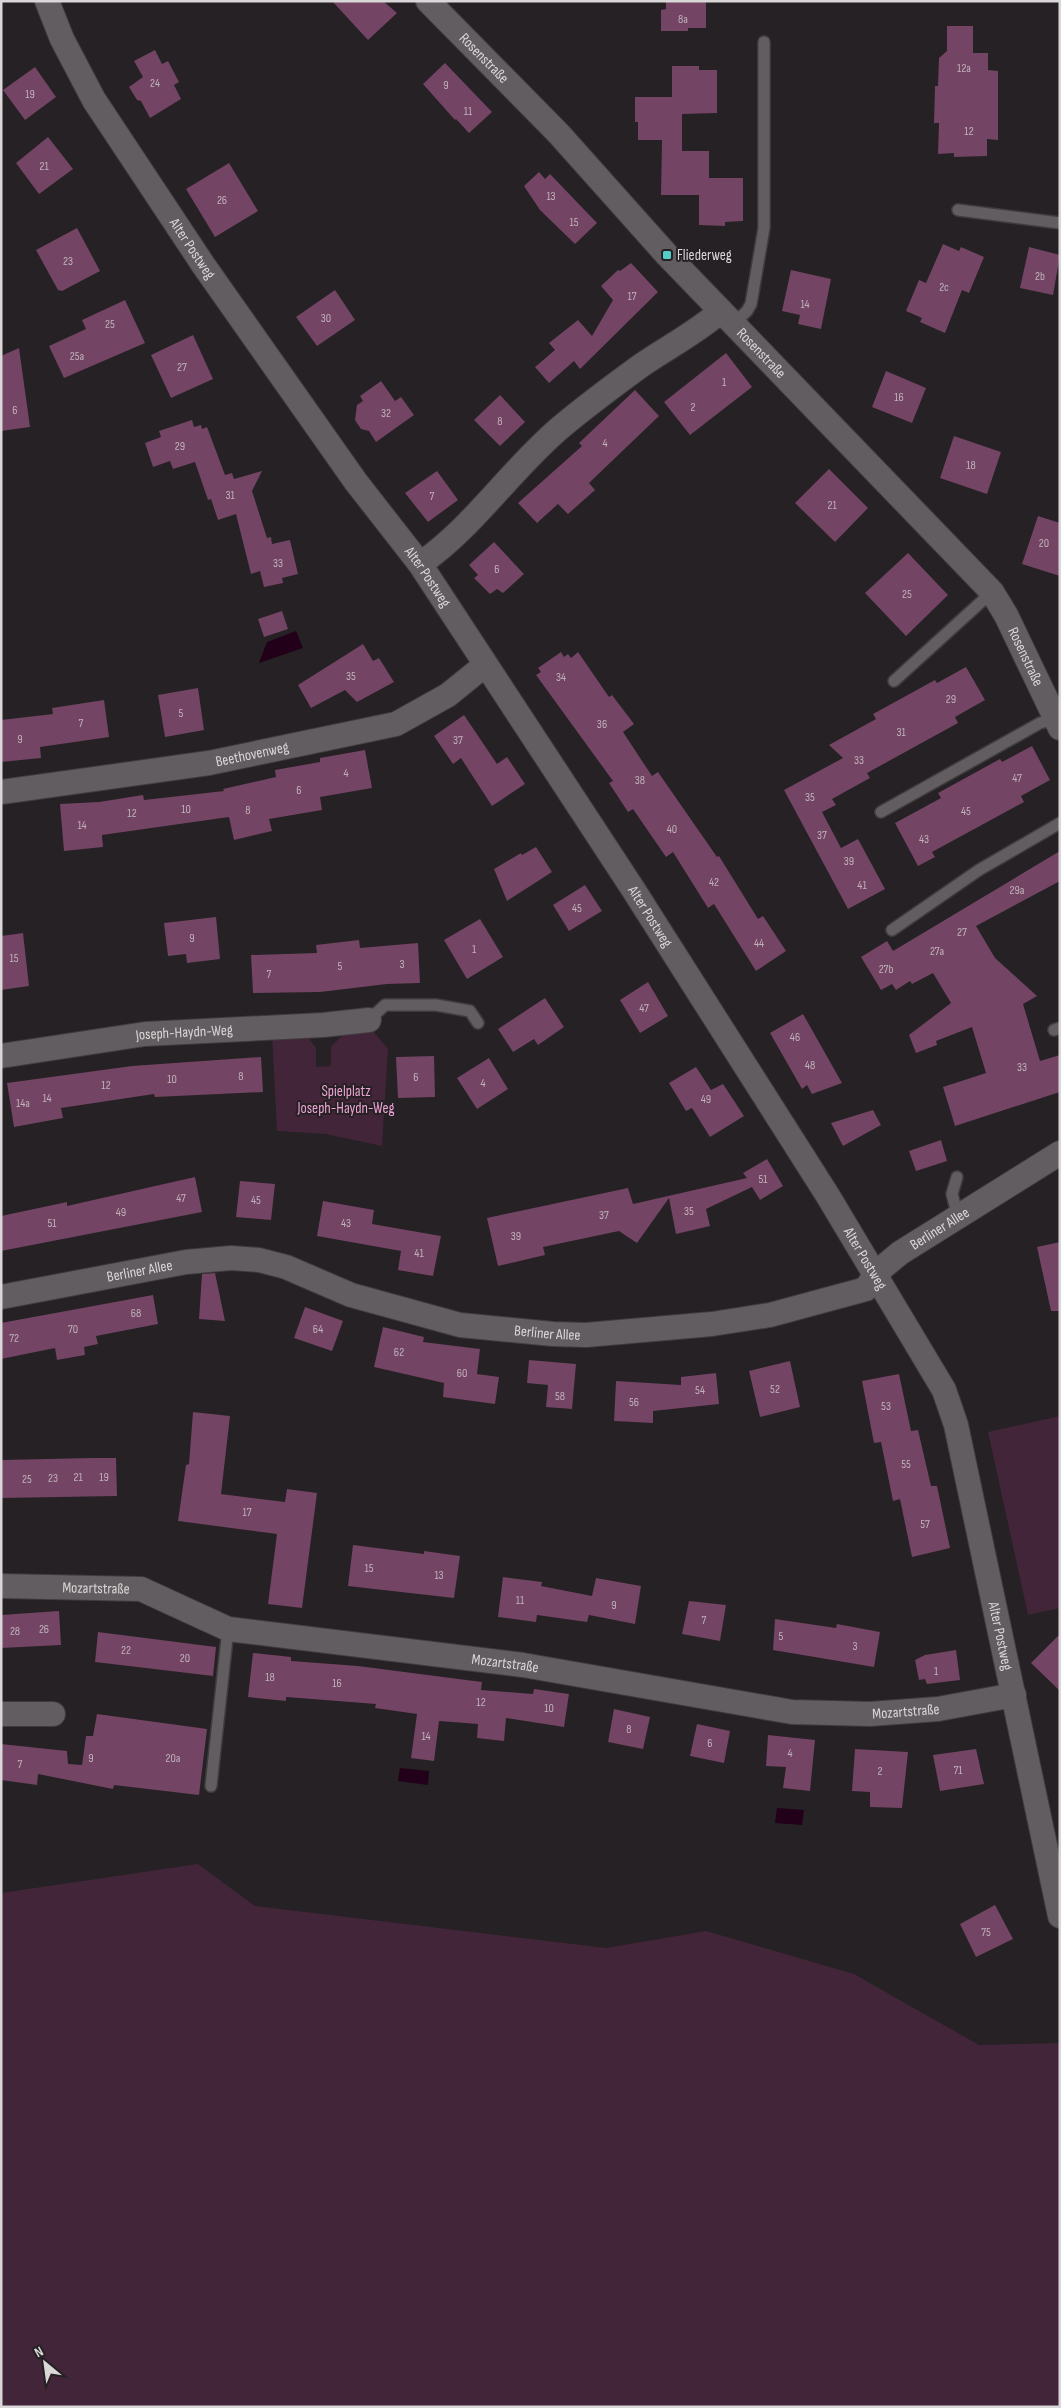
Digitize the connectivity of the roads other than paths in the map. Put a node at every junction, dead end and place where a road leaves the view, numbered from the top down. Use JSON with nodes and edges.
{"nodes":[{"id":1,"x":47,"y":1,"type":"edge"},
{"id":2,"x":428,"y":1,"type":"edge"},
{"id":3,"x":764,"y":42,"type":"dead end"},
{"id":4,"x":958,"y":210,"type":"dead end"},
{"id":5,"x":1060,"y":224,"type":"edge"},
{"id":6,"x":727,"y":318,"type":"junction"},
{"id":7,"x":420,"y":564,"type":"junction"},
{"id":8,"x":992,"y":592,"type":"junction"},
{"id":9,"x":485,"y":665,"type":"junction"},
{"id":10,"x":894,"y":681,"type":"dead end"},
{"id":11,"x":1058,"y":724,"type":"edge"},
{"id":12,"x":1,"y":792,"type":"edge"},
{"id":13,"x":881,"y":812,"type":"dead end"},
{"id":14,"x":1060,"y":823,"type":"edge"},
{"id":15,"x":892,"y":930,"type":"dead end"},
{"id":16,"x":369,"y":1020,"type":"joint"},
{"id":17,"x":478,"y":1023,"type":"dead end"},
{"id":18,"x":1,"y":1056,"type":"edge"},
{"id":19,"x":1060,"y":1153,"type":"edge"},
{"id":20,"x":957,"y":1177,"type":"dead end"},
{"id":21,"x":958,"y":1217,"type":"junction"},
{"id":22,"x":876,"y":1273,"type":"junction"},
{"id":23,"x":1,"y":1296,"type":"edge"},
{"id":24,"x":1,"y":1586,"type":"edge"},
{"id":25,"x":228,"y":1629,"type":"junction"},
{"id":26,"x":1014,"y":1695,"type":"junction"},
{"id":27,"x":1,"y":1714,"type":"edge"},
{"id":28,"x":53,"y":1714,"type":"dead end"},
{"id":29,"x":211,"y":1786,"type":"dead end"},
{"id":30,"x":1060,"y":1916,"type":"edge"}],
"edges":[{"from":1,"to":7,"type":"street","name":"Alter Postweg"},
{"from":2,"to":6,"type":"street","name":"Rosenstraße"},
{"from":3,"to":6,"type":"lane"},
{"from":4,"to":5,"type":"lane"},
{"from":6,"to":7,"type":"street"},
{"from":6,"to":8,"type":"street","name":"Rosenstraße"},
{"from":7,"to":9,"type":"street","name":"Alter Postweg"},
{"from":8,"to":10,"type":"lane"},
{"from":8,"to":11,"type":"street","name":"Rosenstraße"},
{"from":9,"to":12,"type":"street","name":"Beethovenweg"},
{"from":9,"to":22,"type":"street","name":"Alter Postweg"},
{"from":11,"to":13,"type":"lane"},
{"from":14,"to":15,"type":"lane"},
{"from":16,"to":17,"type":"lane"},
{"from":16,"to":18,"type":"street","name":"Joseph-Haydn-Weg"},
{"from":19,"to":21,"type":"street","name":"Berliner Allee"},
{"from":20,"to":21,"type":"lane"},
{"from":21,"to":22,"type":"street","name":"Berliner Allee"},
{"from":22,"to":23,"type":"street","name":"Berliner Allee"},
{"from":22,"to":26,"type":"street","name":"Alter Postweg"},
{"from":24,"to":25,"type":"street","name":"Mozartstraße"},
{"from":25,"to":26,"type":"street","name":"Mozartstraße"},
{"from":25,"to":29,"type":"lane"},
{"from":26,"to":30,"type":"street","name":"Alter Postweg"},
{"from":27,"to":28,"type":"street"}]}
